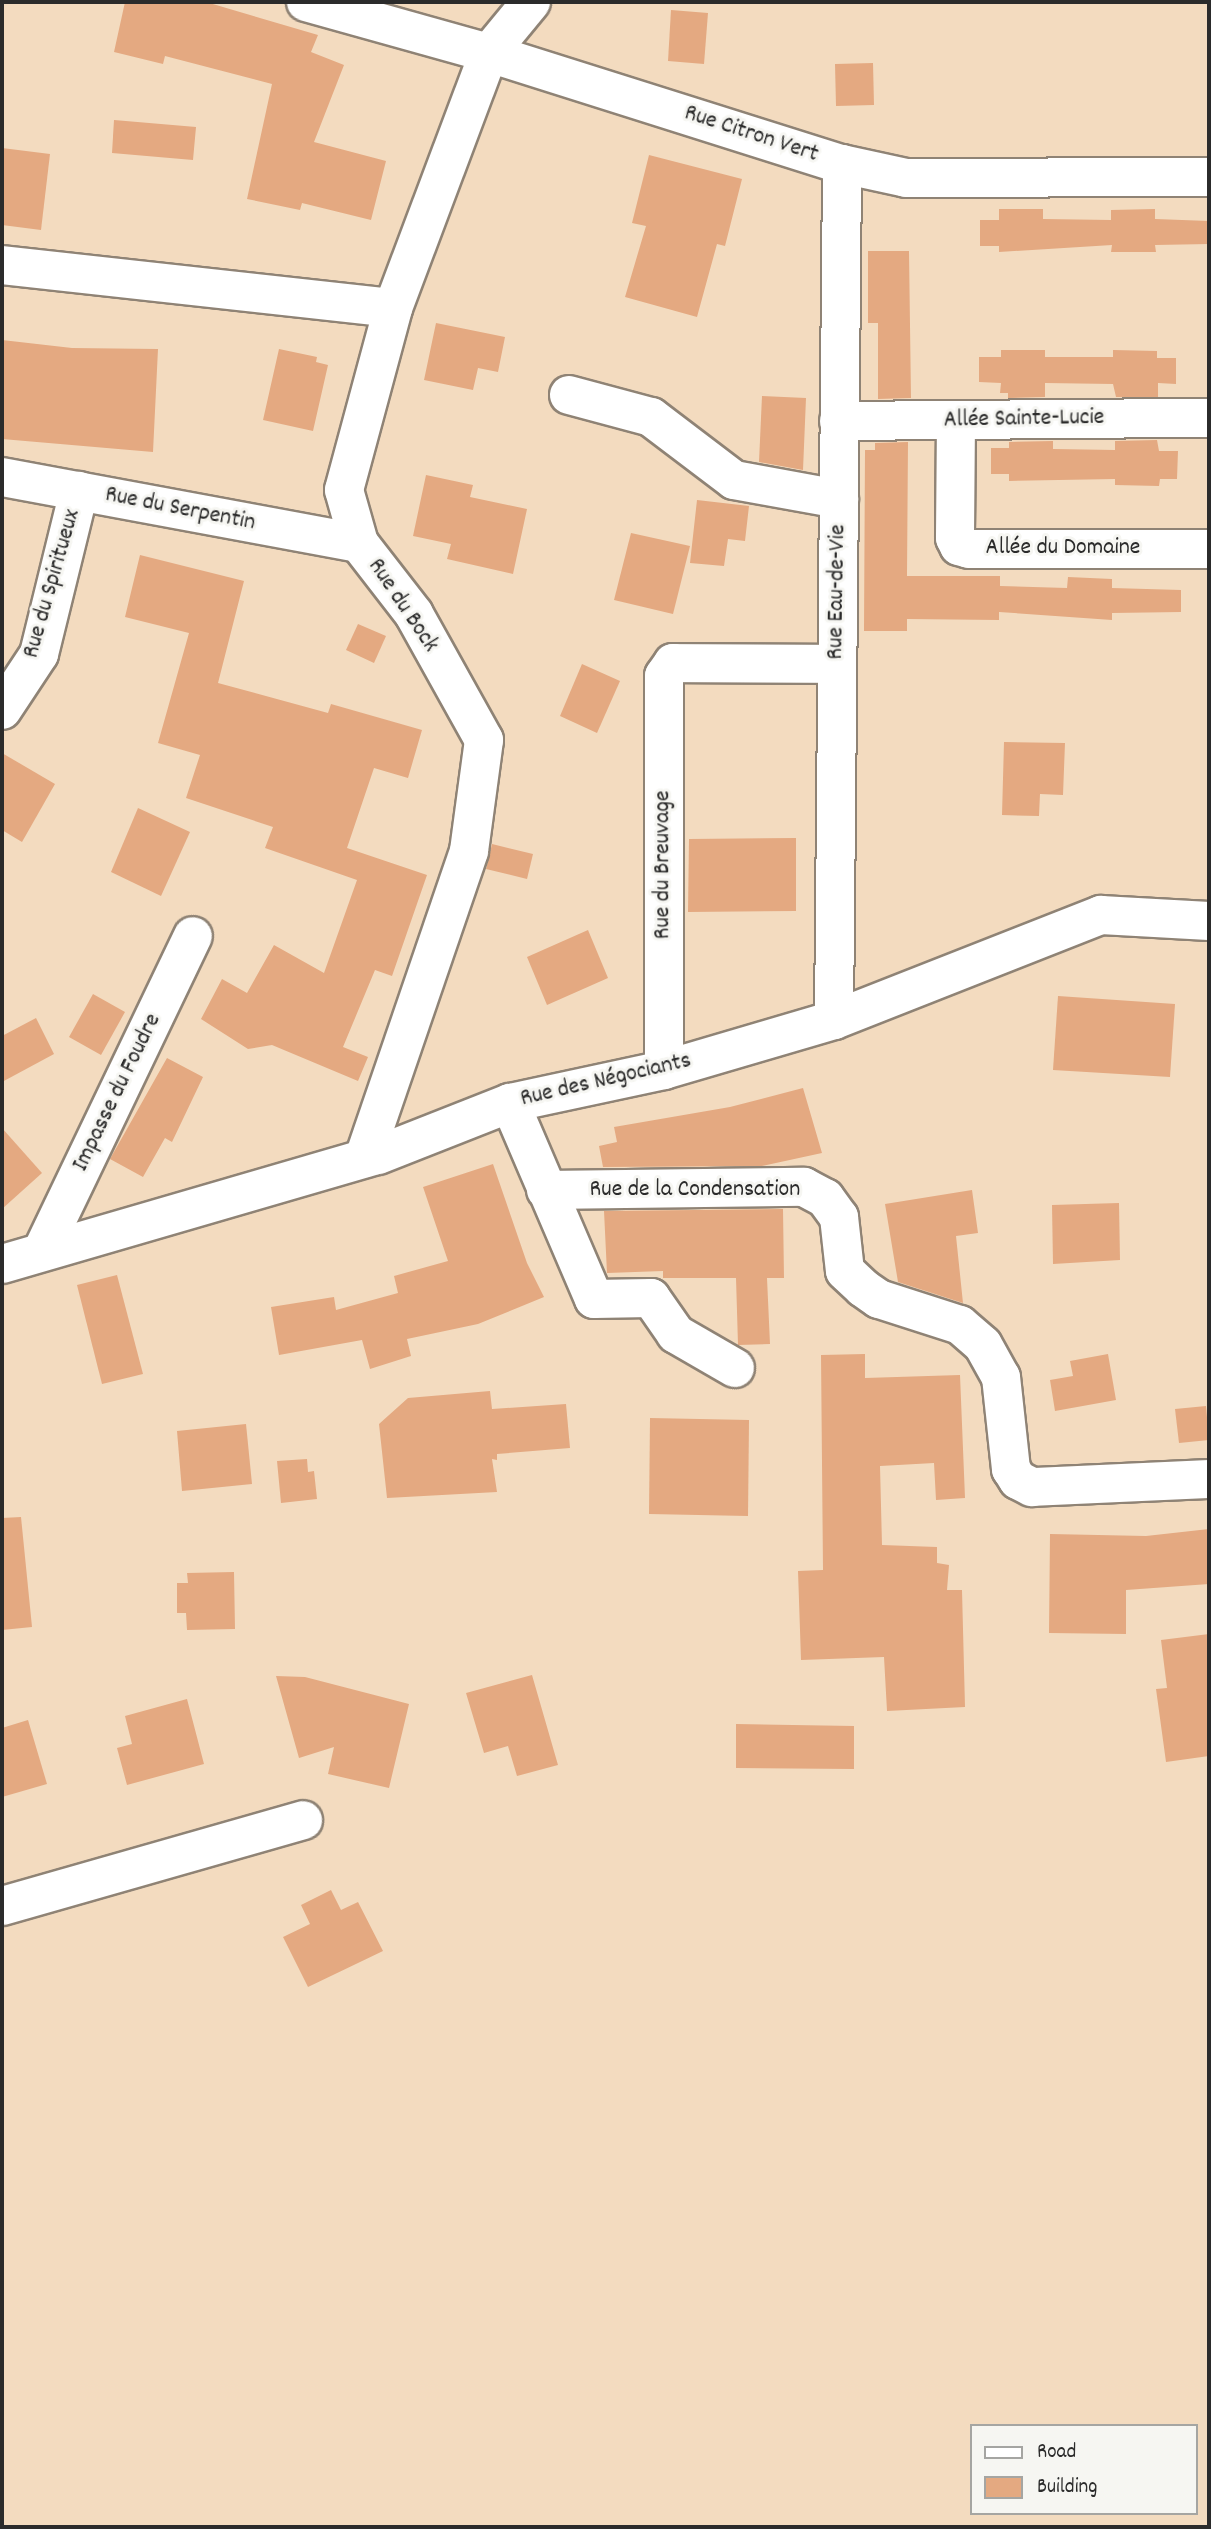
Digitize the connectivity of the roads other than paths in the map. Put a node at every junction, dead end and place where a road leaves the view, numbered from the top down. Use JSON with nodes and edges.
{"nodes":[{"id":1,"x":306,"y":2,"type":"edge"},
{"id":2,"x":530,"y":2,"type":"edge"},
{"id":3,"x":489,"y":52,"type":"junction"},
{"id":4,"x":842,"y":164,"type":"junction"},
{"id":5,"x":1209,"y":177,"type":"edge"},
{"id":6,"x":2,"y":265,"type":"edge"},
{"id":7,"x":393,"y":307,"type":"junction"},
{"id":8,"x":569,"y":395,"type":"dead end"},
{"id":9,"x":1209,"y":418,"type":"edge"},
{"id":10,"x":956,"y":420,"type":"junction"},
{"id":11,"x":839,"y":421,"type":"junction"},
{"id":12,"x":2,"y":477,"type":"edge"},
{"id":13,"x":79,"y":491,"type":"junction"},
{"id":14,"x":839,"y":499,"type":"junction"},
{"id":15,"x":359,"y":543,"type":"junction"},
{"id":16,"x":1209,"y":549,"type":"edge"},
{"id":17,"x":837,"y":664,"type":"junction"},
{"id":18,"x":2,"y":710,"type":"edge"},
{"id":19,"x":1209,"y":921,"type":"edge"},
{"id":20,"x":194,"y":936,"type":"dead end"},
{"id":21,"x":834,"y":1020,"type":"junction"},
{"id":22,"x":664,"y":1070,"type":"junction"},
{"id":23,"x":510,"y":1103,"type":"junction"},
{"id":24,"x":364,"y":1158,"type":"junction"},
{"id":25,"x":546,"y":1190,"type":"junction"},
{"id":26,"x":42,"y":1251,"type":"junction"},
{"id":27,"x":2,"y":1264,"type":"edge"},
{"id":28,"x":734,"y":1368,"type":"dead end"},
{"id":29,"x":1209,"y":1479,"type":"edge"},
{"id":30,"x":303,"y":1821,"type":"dead end"},
{"id":31,"x":2,"y":1906,"type":"edge"}],
"edges":[{"from":1,"to":3,"type":"street","name":"Rue Citron Vert"},
{"from":2,"to":3,"type":"street","name":"Rue du Bock"},
{"from":3,"to":4,"type":"street","name":"Rue Citron Vert"},
{"from":3,"to":7,"type":"street","name":"Rue du Bock"},
{"from":4,"to":5,"type":"street","name":"Rue Citron Vert"},
{"from":4,"to":11,"type":"street","name":"Rue Eau-de-Vie"},
{"from":6,"to":7,"type":"street"},
{"from":7,"to":15,"type":"street","name":"Rue du Bock"},
{"from":8,"to":14,"type":"street"},
{"from":9,"to":10,"type":"street","name":"Allée Sainte-Lucie"},
{"from":10,"to":11,"type":"street","name":"Allée Sainte-Lucie"},
{"from":10,"to":16,"type":"street","name":"Allée du Domaine"},
{"from":11,"to":14,"type":"street","name":"Rue Eau-de-Vie"},
{"from":12,"to":13,"type":"street","name":"Rue du Serpentin"},
{"from":13,"to":15,"type":"street","name":"Rue du Serpentin"},
{"from":13,"to":18,"type":"street","name":"Rue du Spiritueux"},
{"from":14,"to":17,"type":"street","name":"Rue Eau-de-Vie"},
{"from":15,"to":24,"type":"street","name":"Rue du Bock"},
{"from":17,"to":21,"type":"street","name":"Rue Eau-de-Vie"},
{"from":17,"to":22,"type":"street","name":"Rue du Breuvage"},
{"from":19,"to":21,"type":"street","name":"Rue des Négociants"},
{"from":20,"to":26,"type":"street","name":"Impasse du Foudre"},
{"from":21,"to":22,"type":"street","name":"Rue des Négociants"},
{"from":22,"to":23,"type":"street","name":"Rue des Négociants"},
{"from":23,"to":24,"type":"street","name":"Rue des Négociants"},
{"from":23,"to":25,"type":"street"},
{"from":24,"to":26,"type":"street","name":"Rue des Négociants"},
{"from":25,"to":28,"type":"street"},
{"from":25,"to":29,"type":"street","name":"Rue de la Condensation"},
{"from":26,"to":27,"type":"street","name":"Rue des Négociants"},
{"from":30,"to":31,"type":"street"}]}
